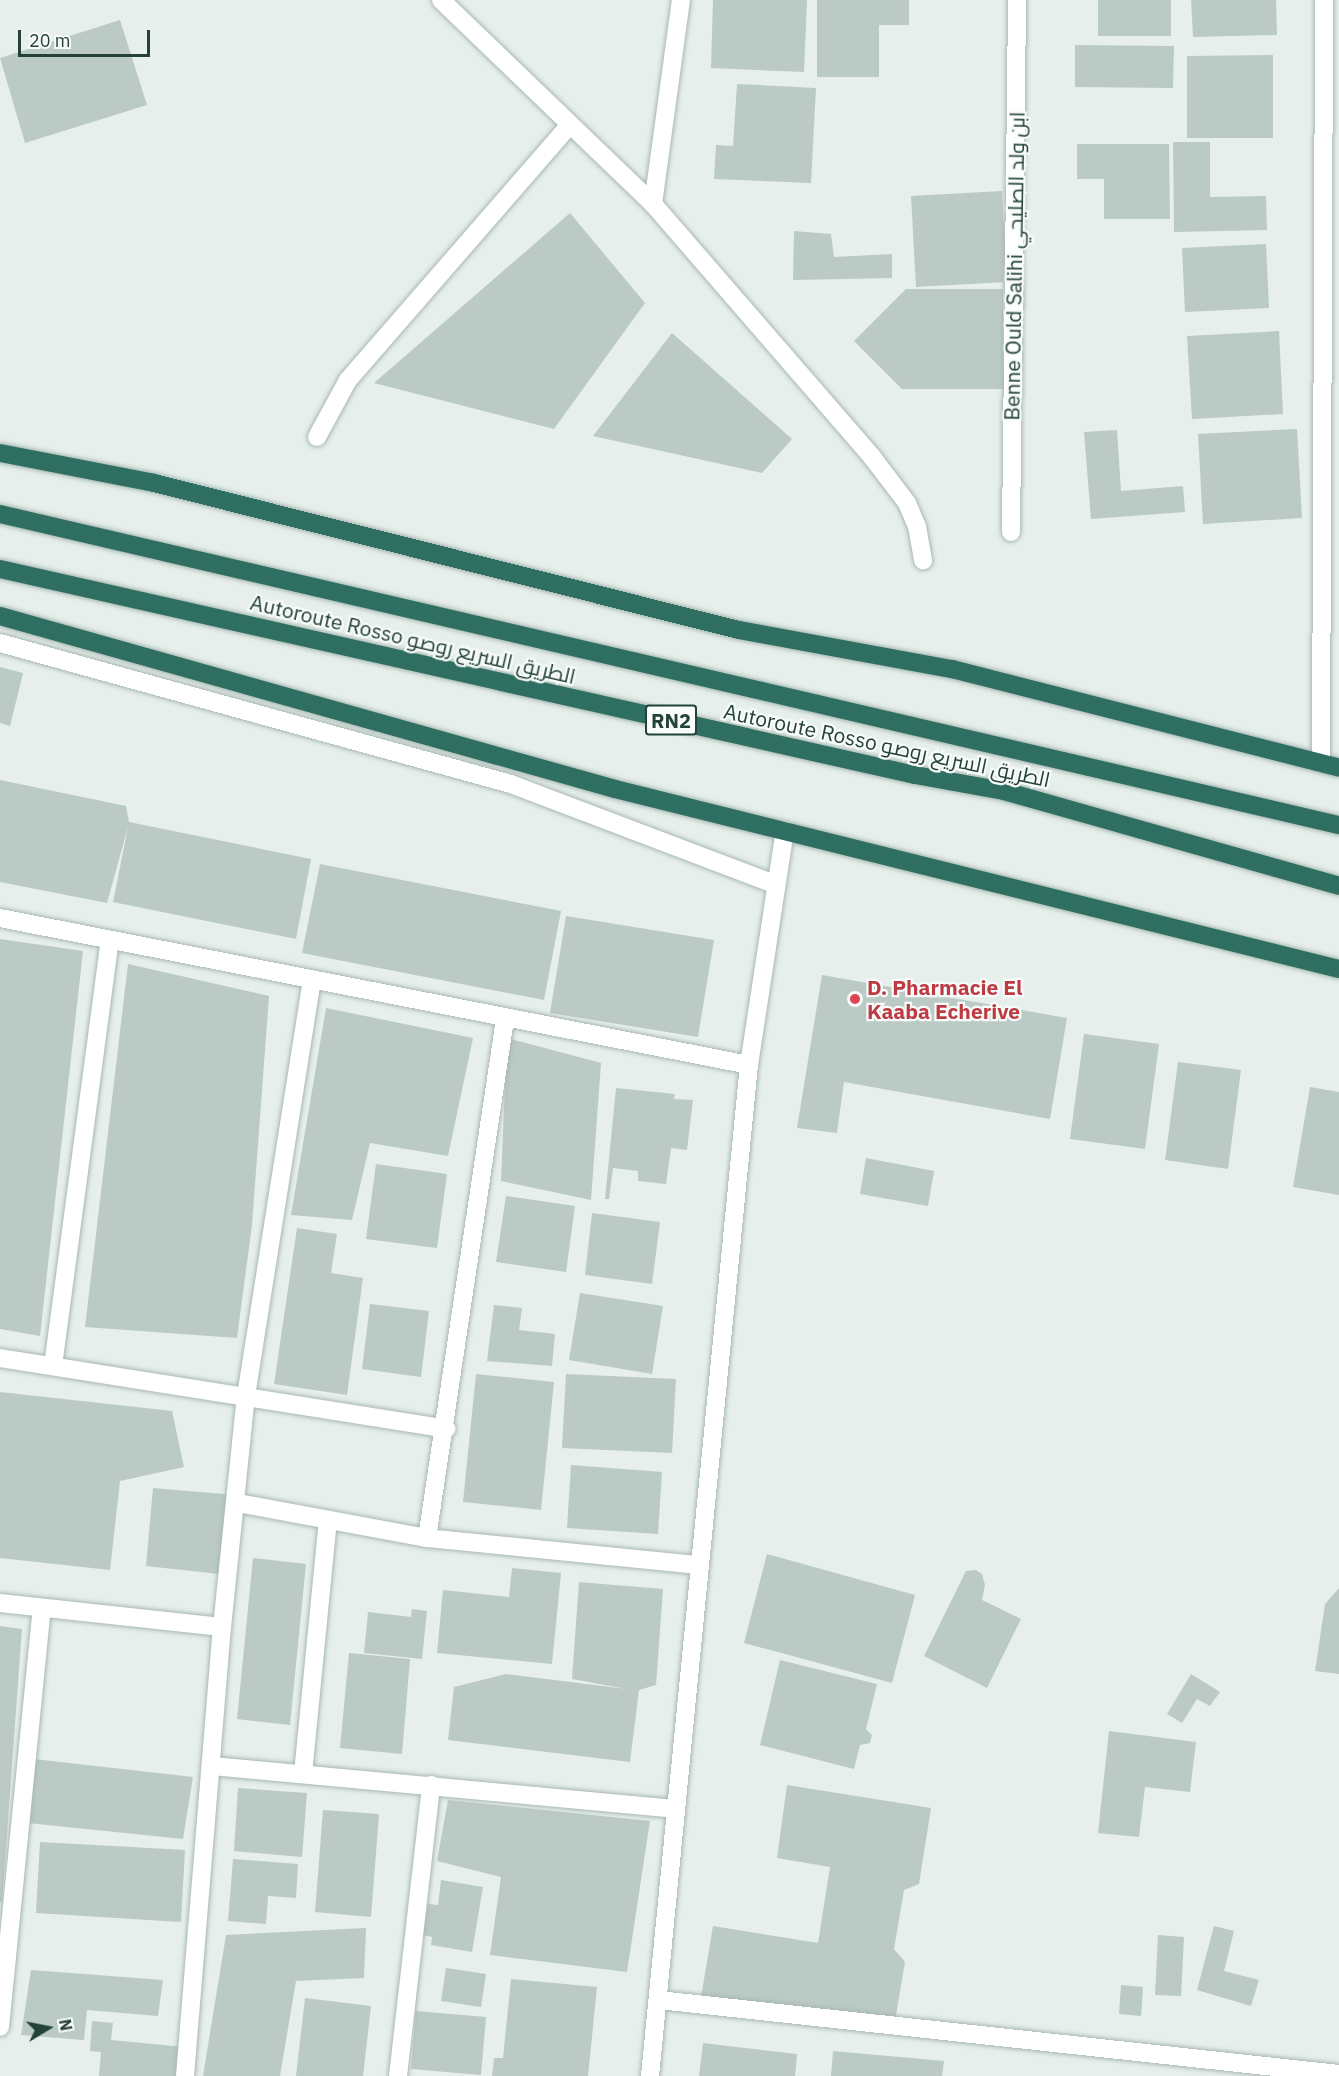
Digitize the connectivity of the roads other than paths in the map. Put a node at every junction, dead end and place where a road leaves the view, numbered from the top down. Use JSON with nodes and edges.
{"nodes":[{"id":1,"x":441,"y":0,"type":"edge"},
{"id":2,"x":681,"y":0,"type":"edge"},
{"id":3,"x":1017,"y":0,"type":"edge"},
{"id":4,"x":1324,"y":0,"type":"edge"},
{"id":5,"x":570,"y":125,"type":"junction"},
{"id":6,"x":652,"y":204,"type":"junction"},
{"id":7,"x":317,"y":437,"type":"dead end"},
{"id":8,"x":0,"y":453,"type":"edge"},
{"id":9,"x":0,"y":514,"type":"edge"},
{"id":10,"x":1011,"y":532,"type":"dead end"},
{"id":11,"x":923,"y":560,"type":"dead end"},
{"id":12,"x":0,"y":569,"type":"edge"},
{"id":13,"x":0,"y":616,"type":"edge"},
{"id":14,"x":0,"y":643,"type":"edge"},
{"id":15,"x":1321,"y":763,"type":"junction"},
{"id":16,"x":1339,"y":768,"type":"edge"},
{"id":17,"x":1339,"y":825,"type":"edge"},
{"id":18,"x":784,"y":831,"type":"junction"},
{"id":19,"x":774,"y":884,"type":"junction"},
{"id":20,"x":1339,"y":886,"type":"edge"},
{"id":21,"x":0,"y":918,"type":"edge"},
{"id":22,"x":110,"y":940,"type":"junction"},
{"id":23,"x":1339,"y":969,"type":"edge"},
{"id":24,"x":312,"y":980,"type":"junction"},
{"id":25,"x":505,"y":1019,"type":"junction"},
{"id":26,"x":749,"y":1065,"type":"junction"},
{"id":27,"x":0,"y":1358,"type":"edge"},
{"id":28,"x":53,"y":1366,"type":"junction"},
{"id":29,"x":246,"y":1396,"type":"junction"},
{"id":30,"x":446,"y":1429,"type":"junction"},
{"id":31,"x":238,"y":1503,"type":"junction"},
{"id":32,"x":328,"y":1520,"type":"junction"},
{"id":33,"x":427,"y":1538,"type":"junction"},
{"id":34,"x":698,"y":1565,"type":"junction"},
{"id":35,"x":0,"y":1603,"type":"edge"},
{"id":36,"x":42,"y":1610,"type":"junction"},
{"id":37,"x":222,"y":1627,"type":"junction"},
{"id":38,"x":213,"y":1766,"type":"junction"},
{"id":39,"x":303,"y":1774,"type":"junction"},
{"id":40,"x":431,"y":1785,"type":"junction"},
{"id":41,"x":674,"y":1809,"type":"junction"},
{"id":42,"x":659,"y":2000,"type":"junction"},
{"id":43,"x":0,"y":2027,"type":"edge"},
{"id":44,"x":1339,"y":2074,"type":"edge"},
{"id":45,"x":185,"y":2076,"type":"edge"},
{"id":46,"x":398,"y":2076,"type":"edge"},
{"id":47,"x":650,"y":2076,"type":"edge"}],
"edges":[{"from":1,"to":5,"type":"street"},
{"from":2,"to":6,"type":"street"},
{"from":3,"to":10,"type":"street","name":"Benne Ould Salihi ابن ولد الصليحي"},
{"from":4,"to":15,"type":"street"},
{"from":5,"to":6,"type":"street"},
{"from":5,"to":7,"type":"street"},
{"from":6,"to":11,"type":"street"},
{"from":8,"to":15,"type":"highway"},
{"from":9,"to":17,"type":"highway","name":"Autoroute Rosso الطريق السريع روصو","number":"RN2"},
{"from":12,"to":20,"type":"highway","name":"Autoroute Rosso الطريق السريع روصو","number":"RN2"},
{"from":13,"to":18,"type":"highway"},
{"from":14,"to":19,"type":"street"},
{"from":15,"to":16,"type":"highway"},
{"from":18,"to":19,"type":"street"},
{"from":18,"to":23,"type":"highway"},
{"from":19,"to":26,"type":"street"},
{"from":21,"to":22,"type":"street"},
{"from":22,"to":24,"type":"street"},
{"from":22,"to":28,"type":"street"},
{"from":24,"to":25,"type":"street"},
{"from":24,"to":29,"type":"street"},
{"from":25,"to":26,"type":"street"},
{"from":25,"to":30,"type":"street"},
{"from":26,"to":34,"type":"street"},
{"from":27,"to":28,"type":"street"},
{"from":28,"to":29,"type":"street"},
{"from":29,"to":30,"type":"street"},
{"from":29,"to":31,"type":"street"},
{"from":30,"to":33,"type":"street"},
{"from":31,"to":32,"type":"street"},
{"from":31,"to":37,"type":"street"},
{"from":32,"to":33,"type":"street"},
{"from":32,"to":39,"type":"street"},
{"from":33,"to":34,"type":"street"},
{"from":34,"to":41,"type":"street"},
{"from":35,"to":36,"type":"street"},
{"from":36,"to":37,"type":"street"},
{"from":36,"to":43,"type":"street"},
{"from":37,"to":38,"type":"street"},
{"from":38,"to":39,"type":"street"},
{"from":38,"to":45,"type":"street"},
{"from":39,"to":40,"type":"street"},
{"from":40,"to":41,"type":"street"},
{"from":40,"to":46,"type":"street"},
{"from":41,"to":42,"type":"street"},
{"from":42,"to":44,"type":"street"},
{"from":42,"to":47,"type":"street"}]}
